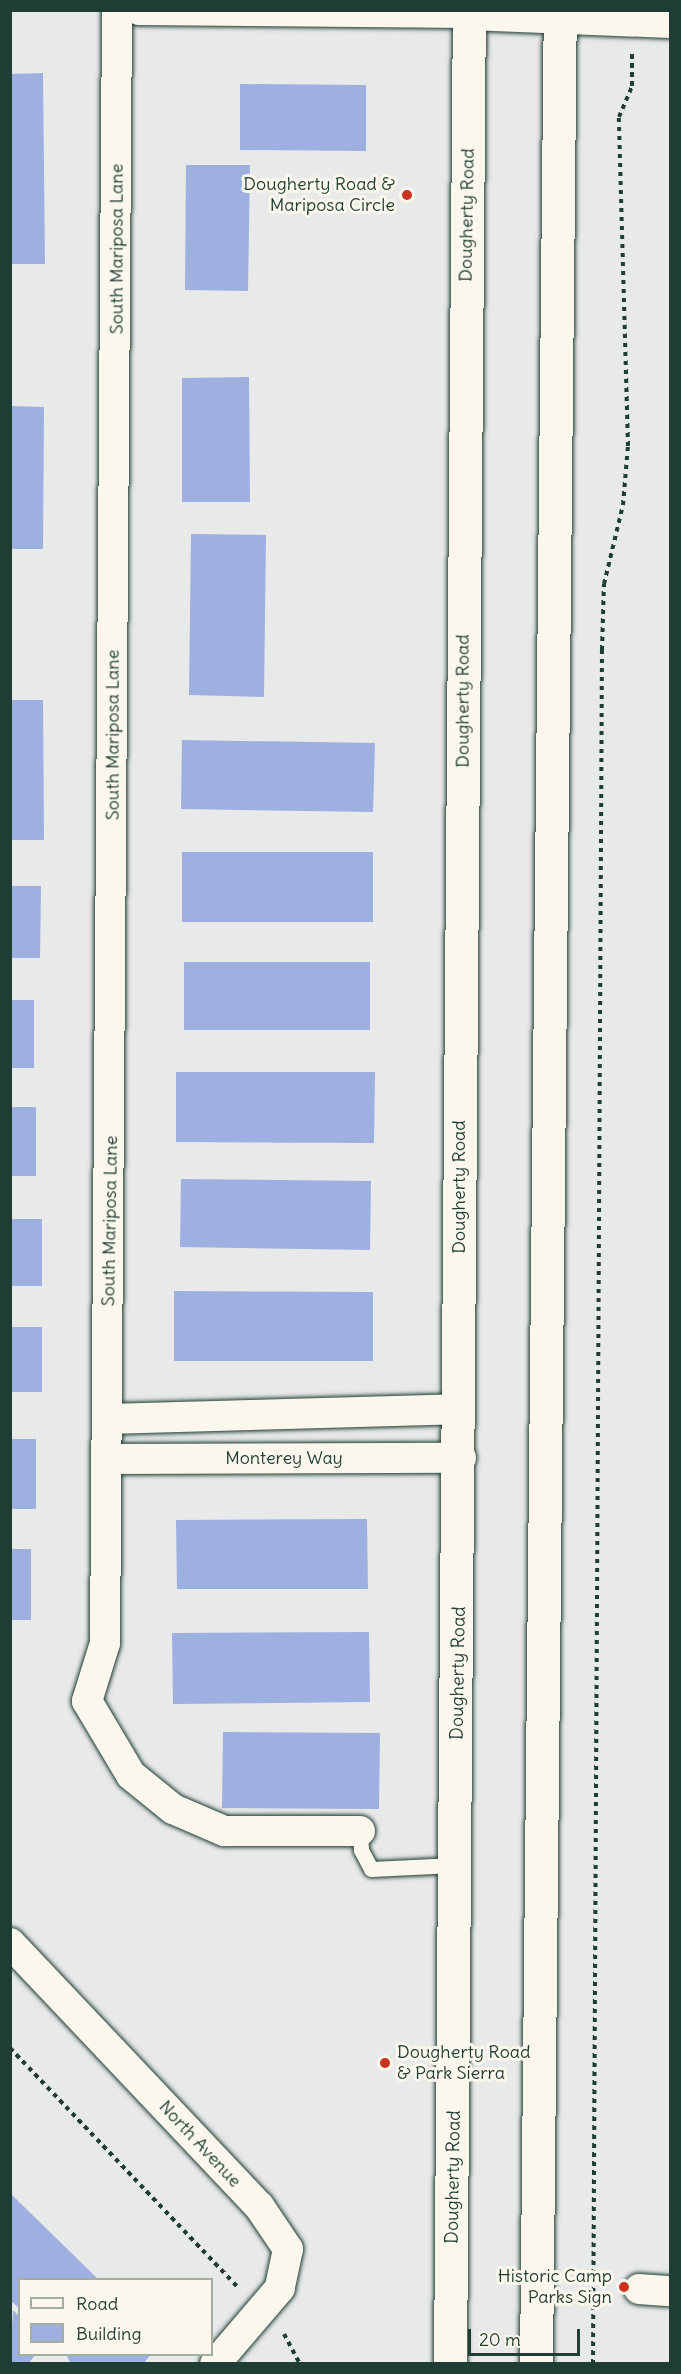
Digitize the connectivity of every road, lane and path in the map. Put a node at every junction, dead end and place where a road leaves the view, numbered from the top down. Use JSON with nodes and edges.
{"nodes":[{"id":1,"x":117,"y":10,"type":"edge"},
{"id":2,"x":139,"y":10,"type":"edge"},
{"id":3,"x":469,"y":12,"type":"edge"},
{"id":4,"x":560,"y":14,"type":"edge"},
{"id":5,"x":670,"y":21,"type":"edge"},
{"id":6,"x":632,"y":87,"type":"dead end"},
{"id":7,"x":457,"y":1409,"type":"junction"},
{"id":8,"x":107,"y":1419,"type":"junction"},
{"id":9,"x":461,"y":1458,"type":"junction"},
{"id":10,"x":107,"y":1459,"type":"junction"},
{"id":11,"x":360,"y":1831,"type":"joint"},
{"id":12,"x":455,"y":1865,"type":"junction"},
{"id":13,"x":10,"y":1943,"type":"edge"},
{"id":14,"x":10,"y":2048,"type":"edge"},
{"id":15,"x":230,"y":2280,"type":"dead end"},
{"id":16,"x":639,"y":2289,"type":"dead end"},
{"id":17,"x":670,"y":2291,"type":"edge"},
{"id":18,"x":215,"y":2364,"type":"edge"},
{"id":19,"x":450,"y":2364,"type":"edge"},
{"id":20,"x":536,"y":2364,"type":"edge"},
{"id":21,"x":593,"y":2364,"type":"edge"}],
"edges":[{"from":1,"to":8,"type":"street","name":"South Mariposa Lane"},
{"from":2,"to":3,"type":"street"},
{"from":3,"to":4,"type":"main road"},
{"from":3,"to":7,"type":"main road","name":"Dougherty Road"},
{"from":4,"to":5,"type":"main road"},
{"from":4,"to":20,"type":"main road"},
{"from":6,"to":21,"type":"path"},
{"from":7,"to":8,"type":"street"},
{"from":7,"to":9,"type":"main road","name":"Dougherty Road"},
{"from":8,"to":10,"type":"street","name":"South Mariposa Lane"},
{"from":9,"to":10,"type":"street","name":"Monterey Way"},
{"from":9,"to":12,"type":"main road","name":"Dougherty Road"},
{"from":10,"to":11,"type":"street","name":"South Mariposa Lane"},
{"from":11,"to":12,"type":"lane"},
{"from":12,"to":19,"type":"main road","name":"Dougherty Road"},
{"from":13,"to":18,"type":"street","name":"North Avenue"},
{"from":14,"to":15,"type":"path"},
{"from":16,"to":17,"type":"street"}]}
